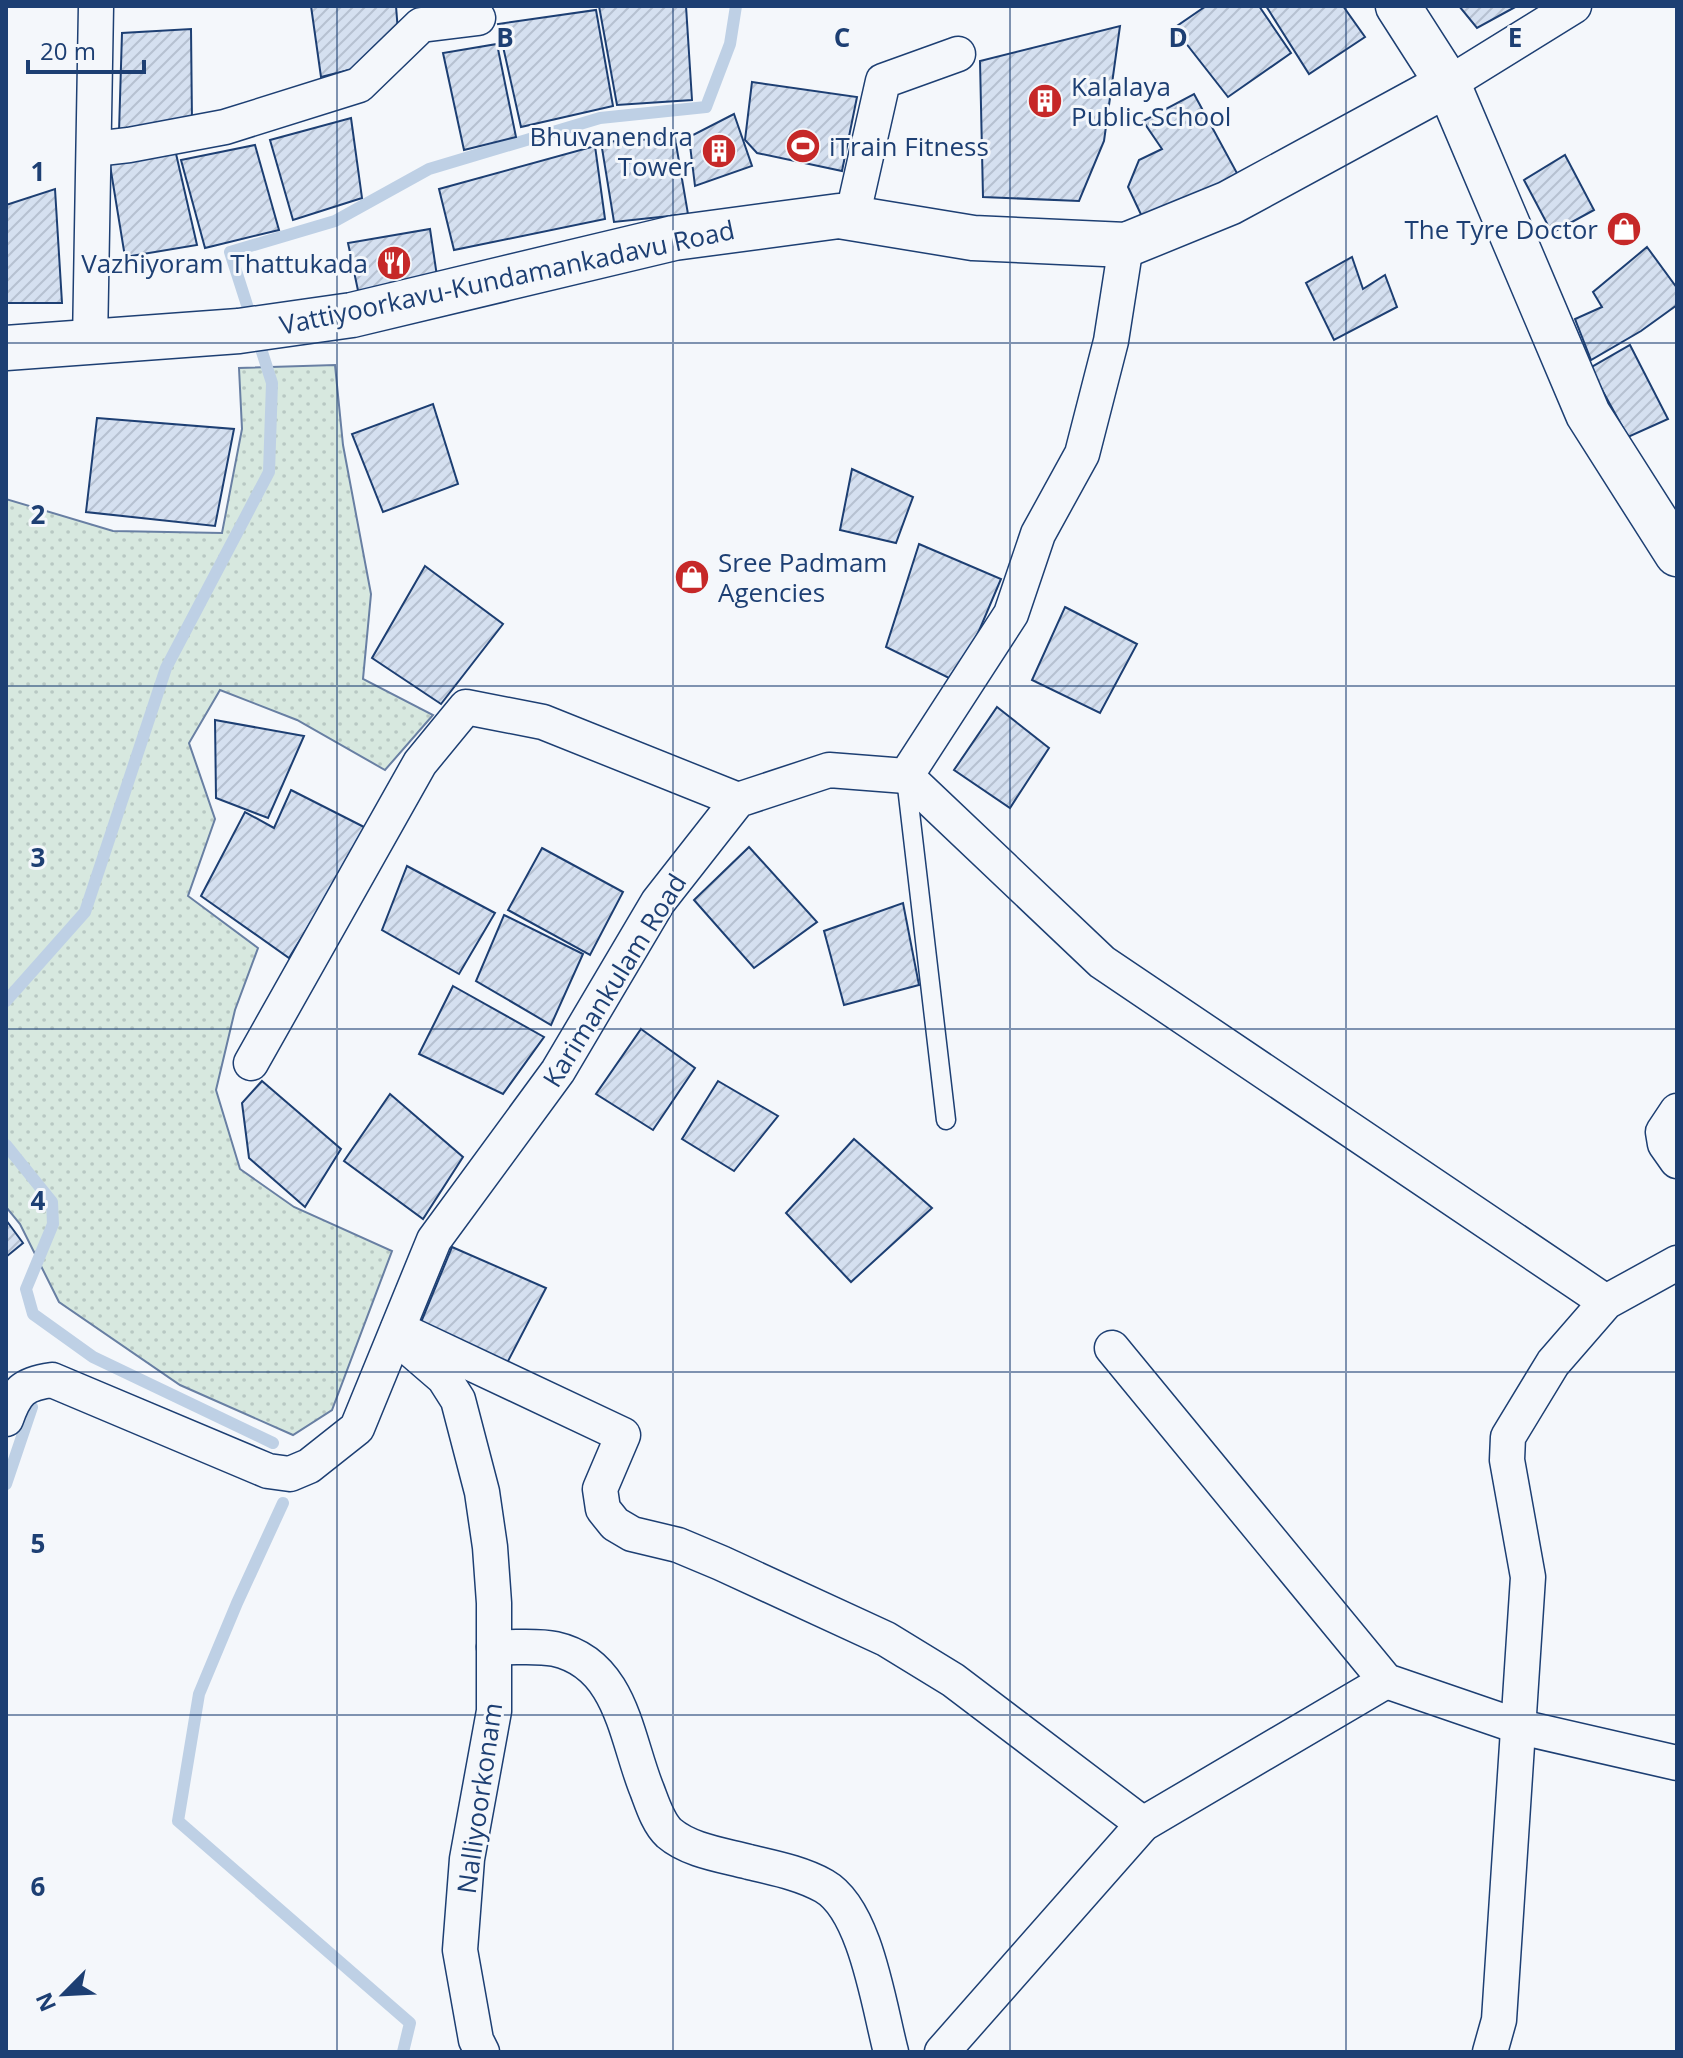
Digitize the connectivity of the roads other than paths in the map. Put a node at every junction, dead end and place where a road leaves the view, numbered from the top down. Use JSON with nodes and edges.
{"nodes":[{"id":1,"x":96,"y":6,"type":"edge"},
{"id":2,"x":1398,"y":6,"type":"edge"},
{"id":3,"x":1574,"y":6,"type":"edge"},
{"id":4,"x":478,"y":18,"type":"dead end"},
{"id":5,"x":958,"y":54,"type":"dead end"},
{"id":6,"x":1448,"y":84,"type":"junction"},
{"id":7,"x":94,"y":149,"type":"junction"},
{"id":8,"x":852,"y":218,"type":"junction"},
{"id":9,"x":1126,"y":245,"type":"junction"},
{"id":10,"x":90,"y":343,"type":"junction"},
{"id":11,"x":6,"y":348,"type":"edge"},
{"id":12,"x":1677,"y":554,"type":"edge"},
{"id":13,"x":906,"y":776,"type":"junction"},
{"id":14,"x":738,"y":800,"type":"junction"},
{"id":15,"x":251,"y":1063,"type":"dead end"},
{"id":16,"x":1677,"y":1111,"type":"edge"},
{"id":17,"x":946,"y":1120,"type":"dead end"},
{"id":18,"x":1677,"y":1161,"type":"edge"},
{"id":19,"x":1677,"y":1263,"type":"edge"},
{"id":20,"x":1606,"y":1302,"type":"junction"},
{"id":21,"x":398,"y":1329,"type":"junction"},
{"id":22,"x":1112,"y":1348,"type":"dead end"},
{"id":23,"x":6,"y":1419,"type":"edge"},
{"id":24,"x":494,"y":1647,"type":"junction"},
{"id":25,"x":1386,"y":1681,"type":"junction"},
{"id":26,"x":1520,"y":1727,"type":"junction"},
{"id":27,"x":1677,"y":1763,"type":"edge"},
{"id":28,"x":1143,"y":1824,"type":"junction"},
{"id":29,"x":482,"y":2052,"type":"edge"},
{"id":30,"x":891,"y":2052,"type":"edge"},
{"id":31,"x":942,"y":2052,"type":"edge"},
{"id":32,"x":1490,"y":2052,"type":"edge"}],
"edges":[{"from":1,"to":7,"type":"street"},
{"from":2,"to":6,"type":"street"},
{"from":3,"to":6,"type":"street"},
{"from":4,"to":7,"type":"street"},
{"from":5,"to":8,"type":"street"},
{"from":6,"to":9,"type":"street","name":"Vattiyoorkavu-Kundamankadavu Road"},
{"from":6,"to":12,"type":"street"},
{"from":7,"to":10,"type":"street"},
{"from":8,"to":9,"type":"street","name":"Vattiyoorkavu-Kundamankadavu Road"},
{"from":8,"to":10,"type":"street","name":"Vattiyoorkavu-Kundamankadavu Road"},
{"from":9,"to":13,"type":"street"},
{"from":10,"to":11,"type":"street","name":"Vattiyoorkavu-Kundamankadavu Road"},
{"from":13,"to":14,"type":"street"},
{"from":13,"to":17,"type":"lane"},
{"from":13,"to":20,"type":"street"},
{"from":14,"to":15,"type":"street"},
{"from":14,"to":21,"type":"street","name":"Karimankulam Road"},
{"from":16,"to":18,"type":"street"},
{"from":19,"to":20,"type":"street"},
{"from":20,"to":26,"type":"street"},
{"from":21,"to":23,"type":"street","name":"Karimankulam Road"},
{"from":21,"to":24,"type":"street","name":"Nalliyoorkonam"},
{"from":21,"to":28,"type":"street"},
{"from":22,"to":25,"type":"street"},
{"from":24,"to":29,"type":"street","name":"Nalliyoorkonam"},
{"from":24,"to":30,"type":"street"},
{"from":25,"to":26,"type":"street"},
{"from":25,"to":28,"type":"street"},
{"from":26,"to":27,"type":"street"},
{"from":26,"to":32,"type":"street"},
{"from":28,"to":31,"type":"street"}]}
